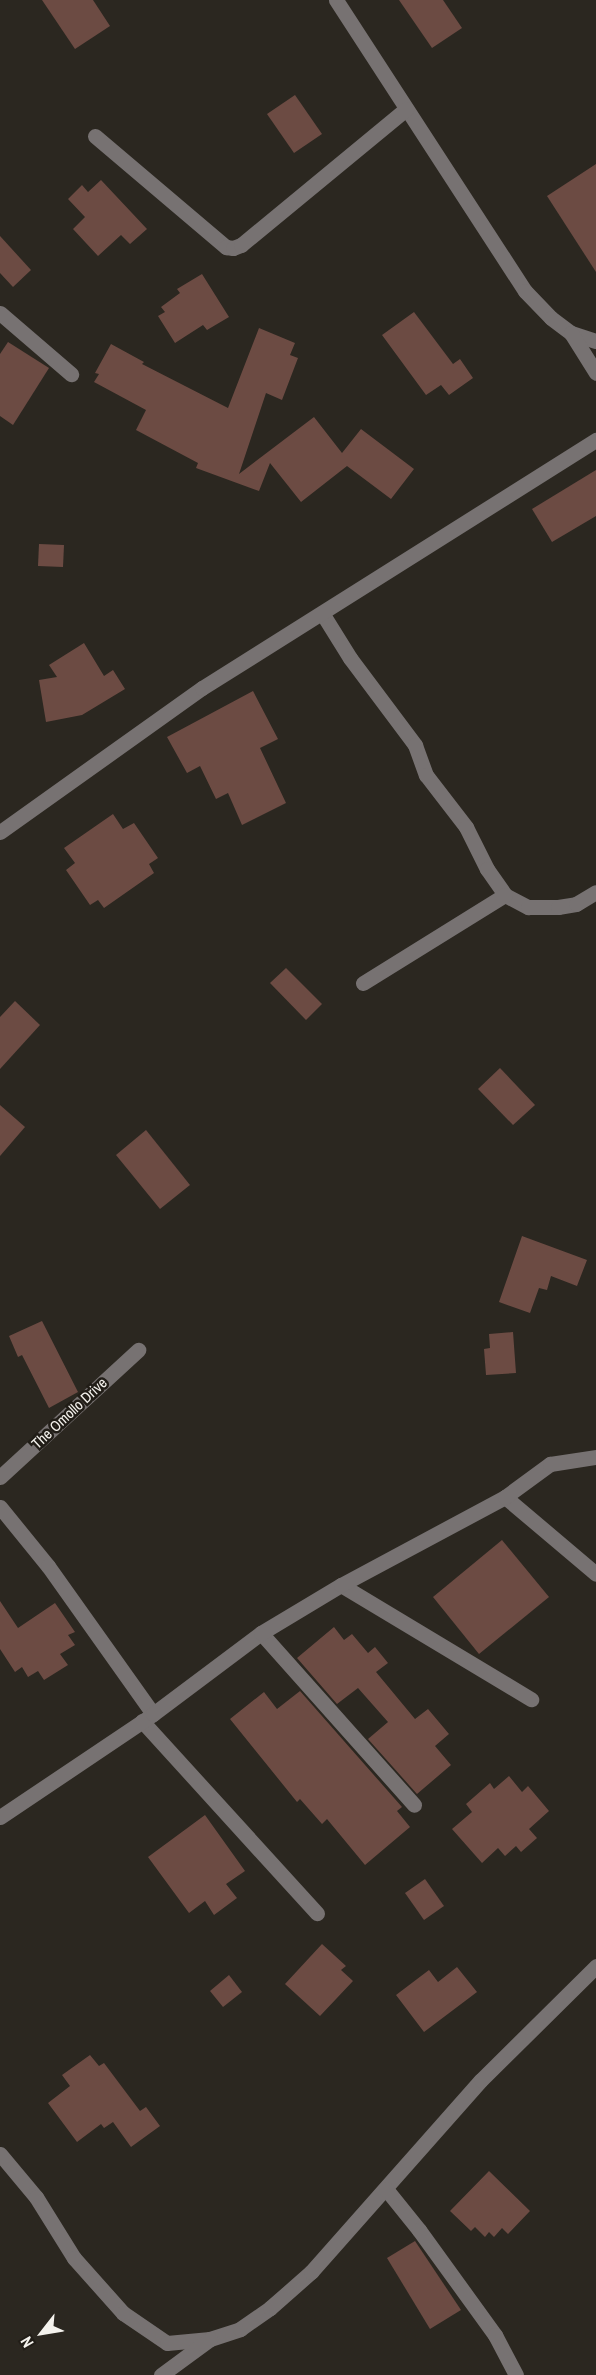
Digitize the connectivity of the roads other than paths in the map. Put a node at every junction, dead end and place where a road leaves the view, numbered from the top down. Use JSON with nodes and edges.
{"nodes":[{"id":1,"x":336,"y":0,"type":"edge"},
{"id":2,"x":406,"y":109,"type":"junction"},
{"id":3,"x":95,"y":136,"type":"dead end"},
{"id":4,"x":0,"y":313,"type":"edge"},
{"id":5,"x":571,"y":333,"type":"junction"},
{"id":6,"x":596,"y":341,"type":"edge"},
{"id":7,"x":596,"y":373,"type":"edge"},
{"id":8,"x":71,"y":374,"type":"dead end"},
{"id":9,"x":596,"y":440,"type":"edge"},
{"id":10,"x":322,"y":613,"type":"junction"},
{"id":11,"x":0,"y":832,"type":"edge"},
{"id":12,"x":596,"y":892,"type":"edge"},
{"id":13,"x":505,"y":895,"type":"junction"},
{"id":14,"x":363,"y":983,"type":"dead end"},
{"id":15,"x":138,"y":1350,"type":"dead end"},
{"id":16,"x":596,"y":1457,"type":"edge"},
{"id":17,"x":0,"y":1477,"type":"edge"},
{"id":18,"x":505,"y":1497,"type":"junction"},
{"id":19,"x":0,"y":1507,"type":"edge"},
{"id":20,"x":596,"y":1574,"type":"edge"},
{"id":21,"x":341,"y":1585,"type":"junction"},
{"id":22,"x":261,"y":1633,"type":"junction"},
{"id":23,"x":531,"y":1699,"type":"dead end"},
{"id":24,"x":148,"y":1718,"type":"junction"},
{"id":25,"x":414,"y":1805,"type":"dead end"},
{"id":26,"x":0,"y":1817,"type":"edge"},
{"id":27,"x":317,"y":1912,"type":"dead end"},
{"id":28,"x":596,"y":1966,"type":"edge"},
{"id":29,"x":0,"y":2154,"type":"edge"},
{"id":30,"x":386,"y":2189,"type":"junction"},
{"id":31,"x":210,"y":2339,"type":"junction"},
{"id":32,"x":162,"y":2375,"type":"edge"},
{"id":33,"x":516,"y":2375,"type":"edge"}],
"edges":[{"from":1,"to":2,"type":"street"},
{"from":2,"to":3,"type":"street"},
{"from":2,"to":5,"type":"street"},
{"from":4,"to":8,"type":"street"},
{"from":5,"to":6,"type":"street"},
{"from":5,"to":7,"type":"street"},
{"from":9,"to":10,"type":"street"},
{"from":10,"to":11,"type":"street"},
{"from":10,"to":13,"type":"street"},
{"from":12,"to":13,"type":"street"},
{"from":13,"to":14,"type":"street"},
{"from":15,"to":17,"type":"street","name":"The Omollo Drive"},
{"from":16,"to":18,"type":"street"},
{"from":18,"to":20,"type":"street"},
{"from":18,"to":21,"type":"street"},
{"from":19,"to":24,"type":"street"},
{"from":21,"to":22,"type":"street"},
{"from":21,"to":23,"type":"street"},
{"from":22,"to":24,"type":"street"},
{"from":22,"to":25,"type":"street"},
{"from":24,"to":26,"type":"street"},
{"from":24,"to":27,"type":"street"},
{"from":28,"to":30,"type":"street"},
{"from":29,"to":31,"type":"street"},
{"from":30,"to":31,"type":"street"},
{"from":30,"to":33,"type":"street"},
{"from":31,"to":32,"type":"street"}]}
